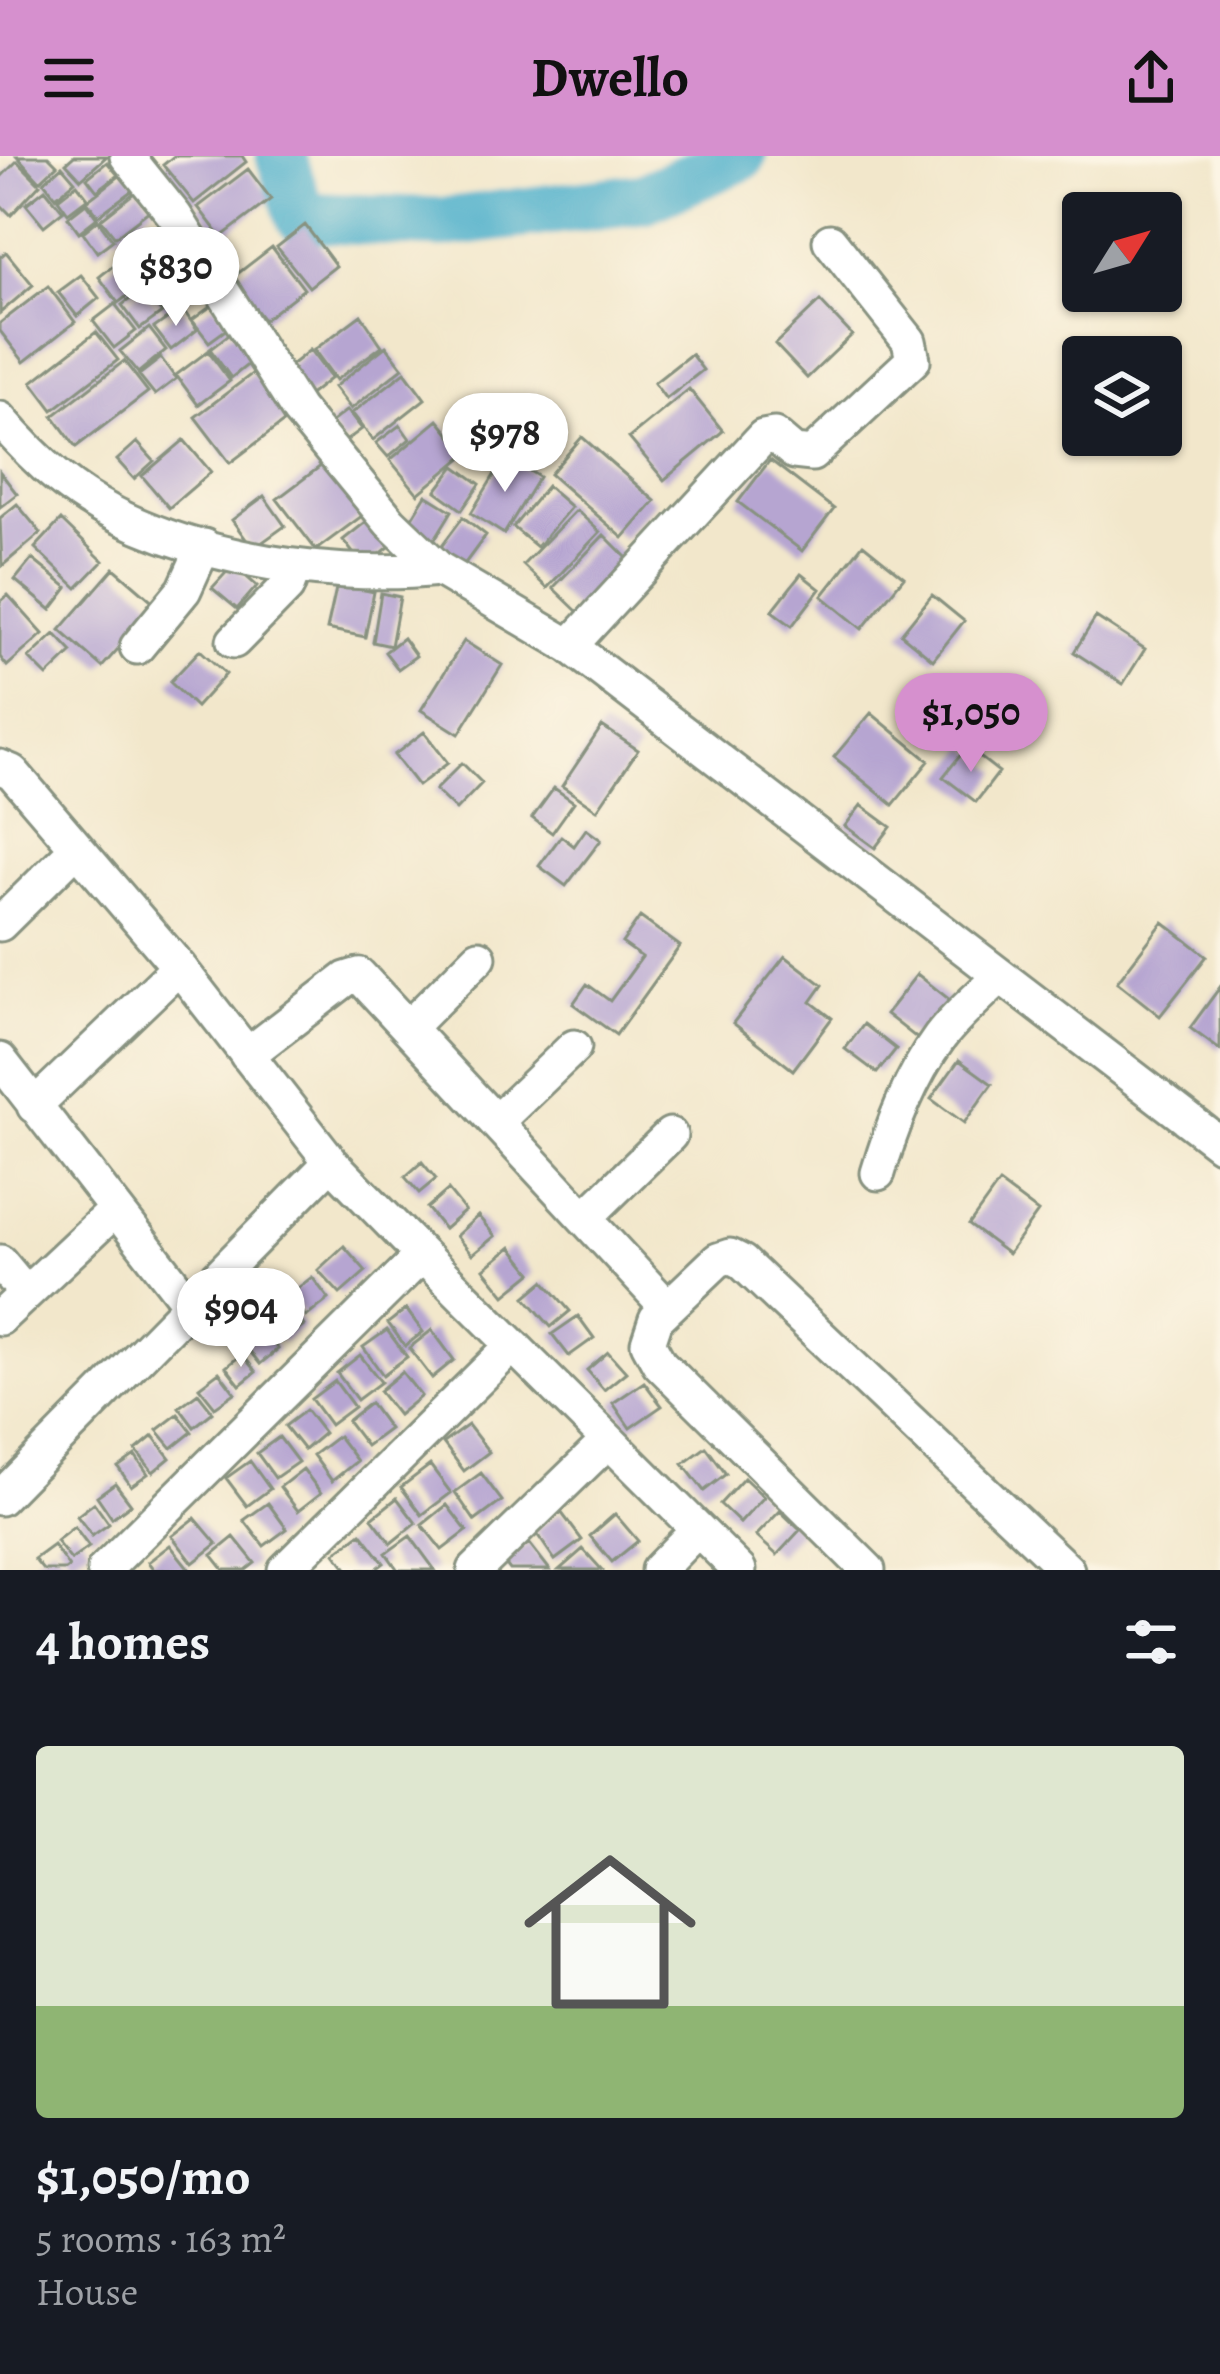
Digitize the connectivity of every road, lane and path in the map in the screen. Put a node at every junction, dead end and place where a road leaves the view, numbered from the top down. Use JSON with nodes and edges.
{"nodes":[{"id":1,"x":127,"y":156,"type":"edge"},
{"id":2,"x":830,"y":241,"type":"dead end"},
{"id":3,"x":0,"y":419,"type":"edge"},
{"id":4,"x":204,"y":546,"type":"junction"},
{"id":5,"x":295,"y":566,"type":"junction"},
{"id":6,"x":439,"y":569,"type":"junction"},
{"id":7,"x":234,"y":640,"type":"dead end"},
{"id":8,"x":570,"y":646,"type":"junction"},
{"id":9,"x":137,"y":647,"type":"dead end"},
{"id":10,"x":0,"y":767,"type":"edge"},
{"id":11,"x":77,"y":848,"type":"junction"},
{"id":12,"x":0,"y":924,"type":"edge"},
{"id":13,"x":479,"y":957,"type":"dead end"},
{"id":14,"x":179,"y":967,"type":"junction"},
{"id":15,"x":999,"y":977,"type":"junction"},
{"id":16,"x":409,"y":1027,"type":"junction"},
{"id":17,"x":574,"y":1047,"type":"dead end"},
{"id":18,"x":247,"y":1055,"type":"junction"},
{"id":19,"x":0,"y":1060,"type":"edge"},
{"id":20,"x":34,"y":1106,"type":"junction"},
{"id":21,"x":496,"y":1122,"type":"junction"},
{"id":22,"x":670,"y":1135,"type":"dead end"},
{"id":23,"x":1220,"y":1144,"type":"edge"},
{"id":24,"x":331,"y":1162,"type":"junction"},
{"id":25,"x":878,"y":1173,"type":"dead end"},
{"id":26,"x":114,"y":1210,"type":"junction"},
{"id":27,"x":585,"y":1218,"type":"junction"},
{"id":28,"x":422,"y":1255,"type":"junction"},
{"id":29,"x":0,"y":1262,"type":"edge"},
{"id":30,"x":25,"y":1292,"type":"junction"},
{"id":31,"x":191,"y":1306,"type":"junction"},
{"id":32,"x":667,"y":1307,"type":"junction"},
{"id":33,"x":0,"y":1318,"type":"edge"},
{"id":34,"x":512,"y":1347,"type":"junction"},
{"id":35,"x":607,"y":1442,"type":"junction"},
{"id":36,"x":0,"y":1498,"type":"edge"},
{"id":37,"x":698,"y":1530,"type":"junction"},
{"id":38,"x":104,"y":1570,"type":"edge"},
{"id":39,"x":285,"y":1570,"type":"edge"},
{"id":40,"x":475,"y":1570,"type":"edge"},
{"id":41,"x":658,"y":1570,"type":"edge"},
{"id":42,"x":739,"y":1570,"type":"edge"},
{"id":43,"x":868,"y":1570,"type":"edge"},
{"id":44,"x":1067,"y":1570,"type":"edge"}],
"edges":[{"from":1,"to":6,"type":"street"},
{"from":2,"to":8,"type":"street"},
{"from":3,"to":4,"type":"street"},
{"from":4,"to":5,"type":"street"},
{"from":4,"to":9,"type":"street"},
{"from":5,"to":6,"type":"street"},
{"from":5,"to":7,"type":"street"},
{"from":6,"to":8,"type":"street"},
{"from":8,"to":15,"type":"street"},
{"from":10,"to":11,"type":"street"},
{"from":11,"to":12,"type":"street"},
{"from":11,"to":14,"type":"street"},
{"from":13,"to":16,"type":"street"},
{"from":14,"to":18,"type":"street"},
{"from":14,"to":20,"type":"street"},
{"from":15,"to":23,"type":"street"},
{"from":15,"to":25,"type":"street"},
{"from":16,"to":18,"type":"street"},
{"from":16,"to":21,"type":"street"},
{"from":17,"to":21,"type":"street"},
{"from":18,"to":24,"type":"street"},
{"from":19,"to":20,"type":"street"},
{"from":20,"to":26,"type":"street"},
{"from":21,"to":27,"type":"street"},
{"from":22,"to":27,"type":"street"},
{"from":24,"to":28,"type":"street"},
{"from":24,"to":31,"type":"street"},
{"from":26,"to":30,"type":"street"},
{"from":26,"to":31,"type":"street"},
{"from":27,"to":32,"type":"street"},
{"from":28,"to":34,"type":"street"},
{"from":28,"to":38,"type":"street"},
{"from":29,"to":30,"type":"street"},
{"from":30,"to":33,"type":"street"},
{"from":31,"to":36,"type":"street"},
{"from":32,"to":43,"type":"street"},
{"from":32,"to":44,"type":"street"},
{"from":34,"to":35,"type":"street"},
{"from":34,"to":39,"type":"street"},
{"from":35,"to":37,"type":"street"},
{"from":35,"to":40,"type":"street"},
{"from":37,"to":41,"type":"street"},
{"from":37,"to":42,"type":"street"}]}
